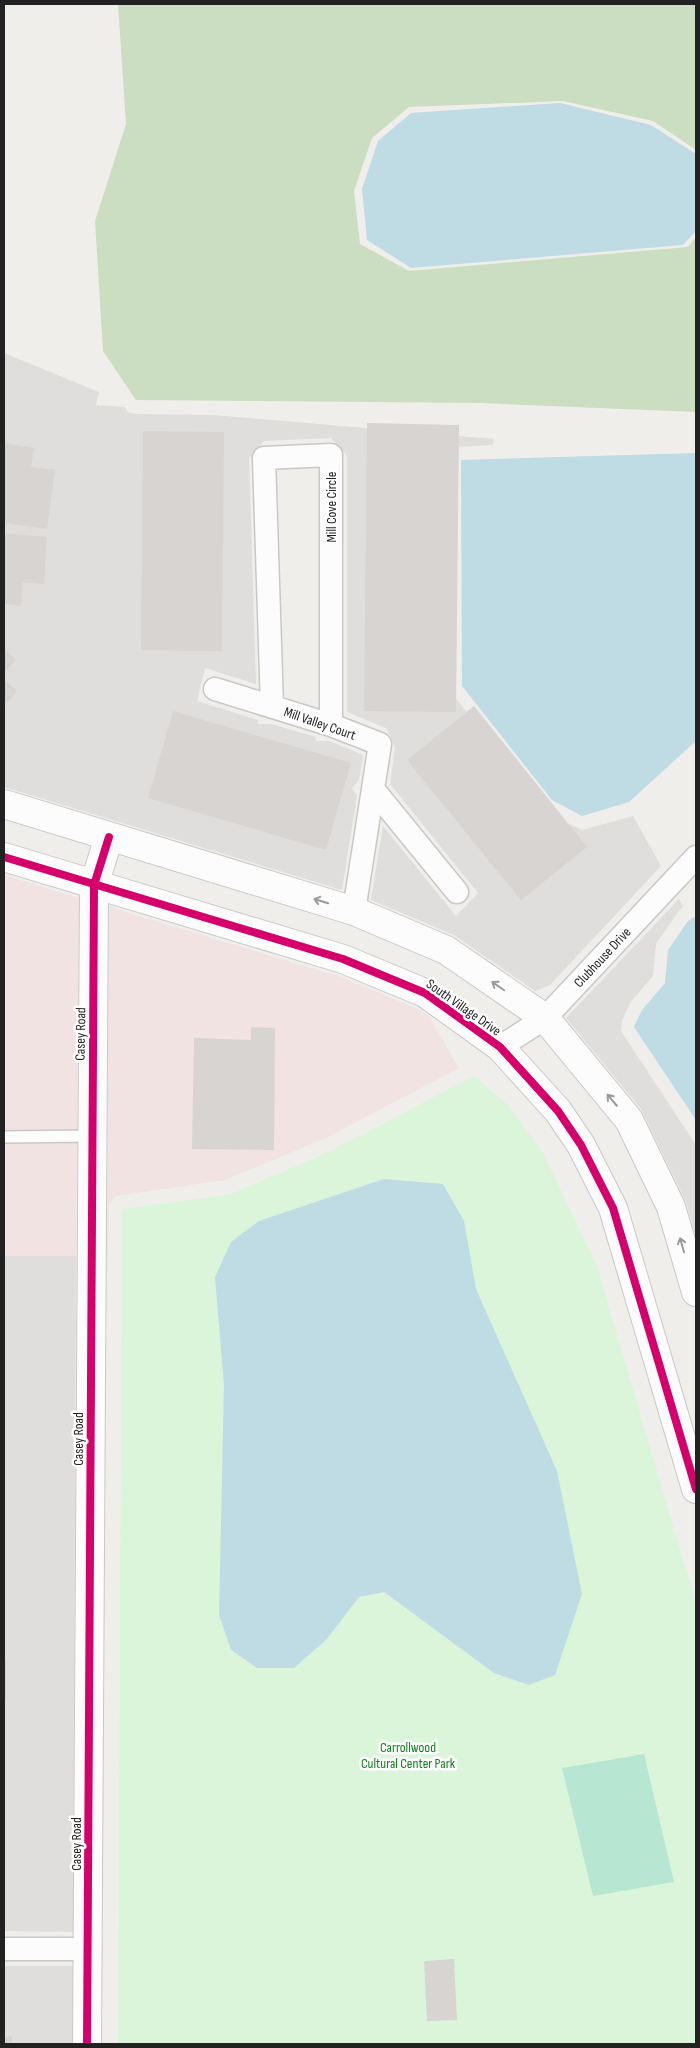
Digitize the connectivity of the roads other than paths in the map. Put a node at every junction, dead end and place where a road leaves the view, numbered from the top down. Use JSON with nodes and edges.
{"nodes":[{"id":1,"x":216,"y":689,"type":"dead end"},
{"id":2,"x":272,"y":706,"type":"junction"},
{"id":3,"x":331,"y":725,"type":"junction"},
{"id":4,"x":373,"y":789,"type":"junction"},
{"id":5,"x":4,"y":804,"type":"edge"},
{"id":6,"x":109,"y":837,"type":"junction"},
{"id":7,"x":4,"y":857,"type":"edge"},
{"id":8,"x":696,"y":857,"type":"edge"},
{"id":9,"x":94,"y":885,"type":"junction"},
{"id":10,"x":457,"y":892,"type":"dead end"},
{"id":11,"x":354,"y":911,"type":"junction"},
{"id":12,"x":545,"y":1018,"type":"junction"},
{"id":13,"x":500,"y":1047,"type":"junction"},
{"id":14,"x":92,"y":1136,"type":"junction"},
{"id":15,"x":4,"y":1137,"type":"edge"},
{"id":16,"x":696,"y":1292,"type":"edge"},
{"id":17,"x":696,"y":1489,"type":"edge"},
{"id":18,"x":4,"y":1949,"type":"edge"},
{"id":19,"x":88,"y":1949,"type":"junction"},
{"id":20,"x":87,"y":2044,"type":"edge"}],
"edges":[{"from":1,"to":2,"type":"street","name":"Mill Valley Court"},
{"from":2,"to":3,"type":"street","name":"Mill Valley Court"},
{"from":2,"to":3,"type":"street","name":"Mill Cove Circle"},
{"from":3,"to":4,"type":"street","name":"Mill Valley Court"},
{"from":4,"to":10,"type":"street"},
{"from":4,"to":11,"type":"street","name":"Mill Valley Court"},
{"from":5,"to":6,"type":"street"},
{"from":6,"to":9,"type":"street","name":"Casey Road"},
{"from":11,"to":6,"type":"street","one_way":true},
{"from":7,"to":9,"type":"street","name":"South Village Drive"},
{"from":8,"to":12,"type":"street","name":"Clubhouse Drive"},
{"from":9,"to":13,"type":"street","name":"South Village Drive"},
{"from":9,"to":14,"type":"street","name":"Casey Road"},
{"from":12,"to":11,"type":"street","one_way":true},
{"from":12,"to":13,"type":"street","name":"Clubhouse Drive"},
{"from":16,"to":12,"type":"street","one_way":true},
{"from":13,"to":17,"type":"street","name":"South Village Drive"},
{"from":14,"to":15,"type":"lane"},
{"from":14,"to":19,"type":"street","name":"Casey Road"},
{"from":18,"to":19,"type":"street"},
{"from":19,"to":20,"type":"street","name":"Casey Road"}]}
